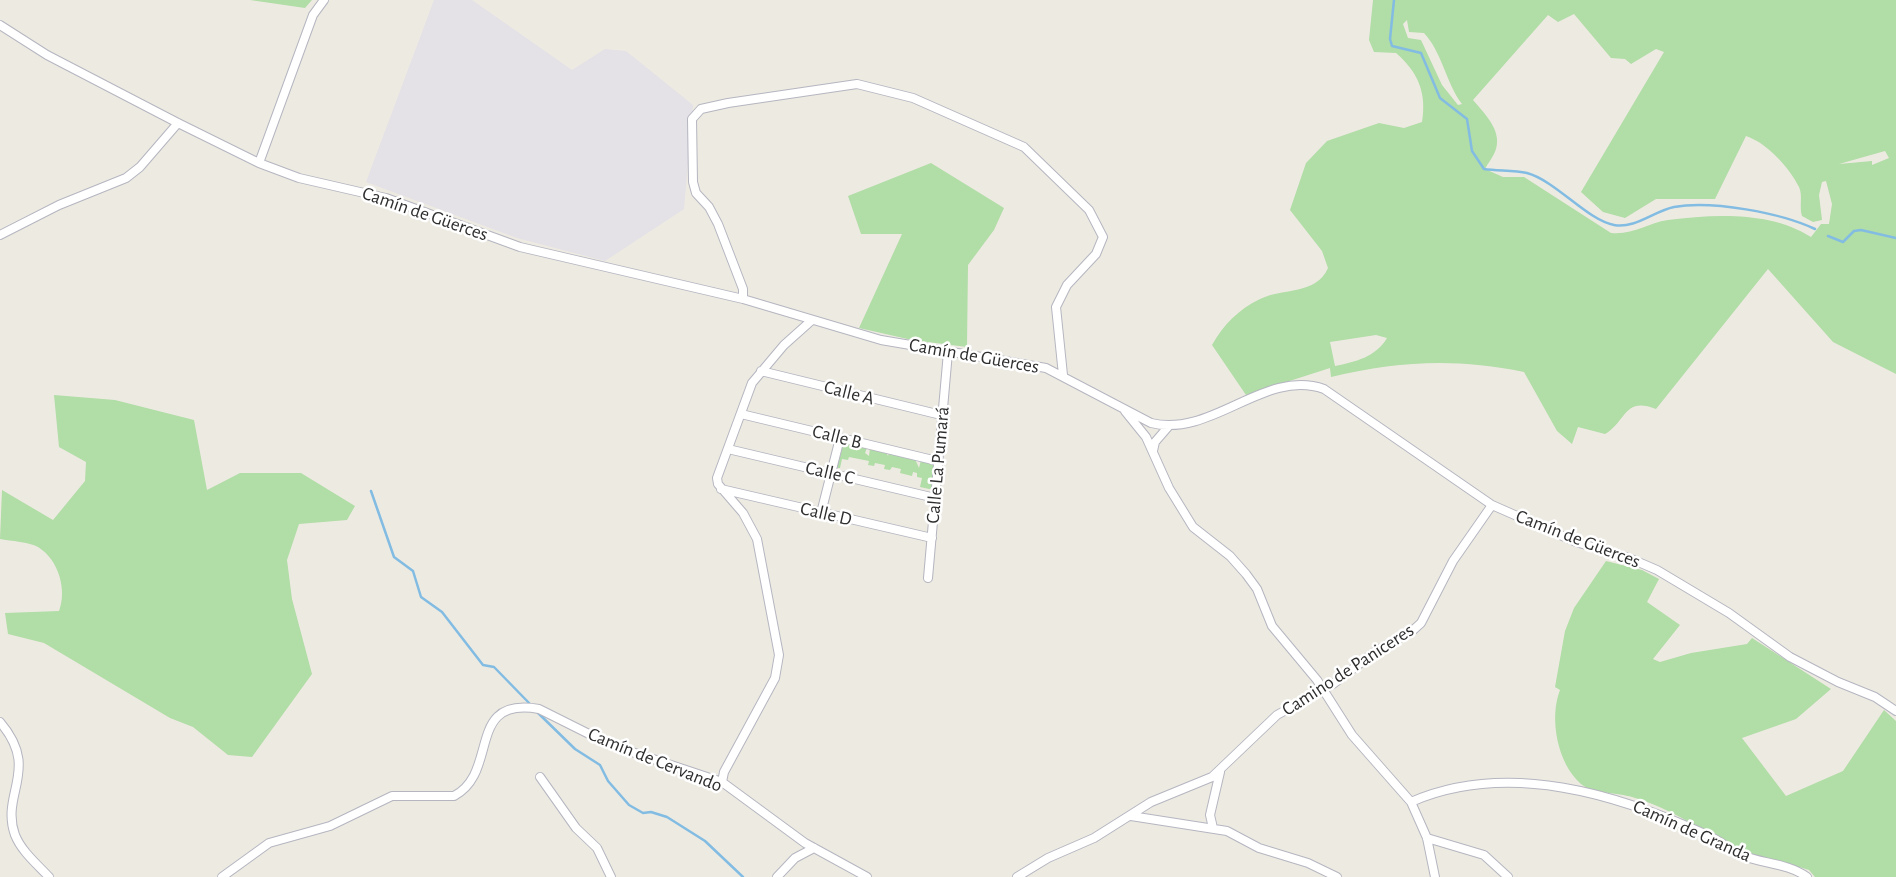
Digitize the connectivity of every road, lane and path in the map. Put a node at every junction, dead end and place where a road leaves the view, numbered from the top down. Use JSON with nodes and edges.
{"nodes":[{"id":1,"x":324,"y":0,"type":"edge"},
{"id":2,"x":0,"y":25,"type":"edge"},
{"id":3,"x":178,"y":123,"type":"junction"},
{"id":4,"x":259,"y":163,"type":"junction"},
{"id":5,"x":0,"y":235,"type":"edge"},
{"id":6,"x":743,"y":299,"type":"junction"},
{"id":7,"x":811,"y":320,"type":"junction"},
{"id":8,"x":947,"y":352,"type":"junction"},
{"id":9,"x":761,"y":371,"type":"junction"},
{"id":10,"x":1063,"y":375,"type":"junction"},
{"id":11,"x":1125,"y":411,"type":"junction"},
{"id":12,"x":741,"y":414,"type":"junction"},
{"id":13,"x":937,"y":414,"type":"dead end"},
{"id":14,"x":1168,"y":427,"type":"junction"},
{"id":15,"x":840,"y":438,"type":"junction"},
{"id":16,"x":728,"y":449,"type":"junction"},
{"id":17,"x":1153,"y":452,"type":"junction"},
{"id":18,"x":933,"y":460,"type":"dead end"},
{"id":19,"x":831,"y":474,"type":"junction"},
{"id":20,"x":721,"y":489,"type":"junction"},
{"id":21,"x":931,"y":497,"type":"dead end"},
{"id":22,"x":1492,"y":505,"type":"junction"},
{"id":23,"x":821,"y":513,"type":"junction"},
{"id":24,"x":932,"y":538,"type":"junction"},
{"id":25,"x":928,"y":578,"type":"dead end"},
{"id":26,"x":1323,"y":689,"type":"junction"},
{"id":27,"x":1896,"y":711,"type":"edge"},
{"id":28,"x":0,"y":722,"type":"edge"},
{"id":29,"x":1220,"y":772,"type":"junction"},
{"id":30,"x":540,"y":777,"type":"dead end"},
{"id":31,"x":722,"y":782,"type":"junction"},
{"id":32,"x":1411,"y":802,"type":"junction"},
{"id":33,"x":1131,"y":816,"type":"junction"},
{"id":34,"x":1213,"y":828,"type":"junction"},
{"id":35,"x":1426,"y":838,"type":"junction"},
{"id":36,"x":814,"y":848,"type":"junction"},
{"id":37,"x":49,"y":877,"type":"edge"},
{"id":38,"x":222,"y":877,"type":"edge"},
{"id":39,"x":611,"y":877,"type":"edge"},
{"id":40,"x":777,"y":877,"type":"edge"},
{"id":41,"x":867,"y":877,"type":"edge"},
{"id":42,"x":1017,"y":877,"type":"edge"},
{"id":43,"x":1337,"y":877,"type":"edge"},
{"id":44,"x":1435,"y":877,"type":"edge"},
{"id":45,"x":1508,"y":877,"type":"edge"},
{"id":46,"x":1807,"y":877,"type":"edge"}],
"edges":[{"from":1,"to":4,"type":"street"},
{"from":2,"to":3,"type":"street","name":"Camín de Güerces"},
{"from":3,"to":4,"type":"street","name":"Camín de Güerces"},
{"from":3,"to":5,"type":"street"},
{"from":4,"to":6,"type":"street","name":"Camín de Güerces"},
{"from":6,"to":7,"type":"street","name":"Camín de Güerces"},
{"from":6,"to":10,"type":"street"},
{"from":7,"to":8,"type":"street","name":"Camín de Güerces"},
{"from":7,"to":9,"type":"street"},
{"from":8,"to":10,"type":"street","name":"Camín de Güerces"},
{"from":8,"to":24,"type":"street","name":"Calle La Pumará"},
{"from":9,"to":12,"type":"street"},
{"from":9,"to":13,"type":"street","name":"Calle A"},
{"from":10,"to":11,"type":"street","name":"Camín de Güerces"},
{"from":11,"to":14,"type":"street","name":"Camín de Güerces"},
{"from":11,"to":17,"type":"street"},
{"from":12,"to":15,"type":"street","name":"Calle B"},
{"from":12,"to":16,"type":"street"},
{"from":14,"to":17,"type":"street"},
{"from":14,"to":22,"type":"street","name":"Camín de Güerces"},
{"from":15,"to":18,"type":"street","name":"Calle B"},
{"from":15,"to":19,"type":"street"},
{"from":16,"to":19,"type":"street","name":"Calle C"},
{"from":16,"to":20,"type":"street"},
{"from":17,"to":26,"type":"street"},
{"from":19,"to":21,"type":"street","name":"Calle C"},
{"from":19,"to":23,"type":"street"},
{"from":20,"to":23,"type":"street","name":"Calle D"},
{"from":20,"to":31,"type":"street"},
{"from":22,"to":26,"type":"street","name":"Camino de Paniceres"},
{"from":22,"to":27,"type":"street","name":"Camín de Güerces"},
{"from":23,"to":24,"type":"street","name":"Calle D"},
{"from":24,"to":25,"type":"street","name":"Calle La Pumará"},
{"from":26,"to":29,"type":"street","name":"Camino de Paniceres"},
{"from":26,"to":32,"type":"street"},
{"from":28,"to":37,"type":"street"},
{"from":29,"to":33,"type":"street","name":"Camino de Paniceres"},
{"from":29,"to":34,"type":"street"},
{"from":30,"to":39,"type":"street"},
{"from":31,"to":36,"type":"street","name":"Camín de Cervando"},
{"from":31,"to":38,"type":"street","name":"Camín de Cervando"},
{"from":32,"to":35,"type":"street"},
{"from":32,"to":46,"type":"street","name":"Camín de Granda"},
{"from":33,"to":34,"type":"street"},
{"from":33,"to":42,"type":"street","name":"Camino de Paniceres"},
{"from":34,"to":43,"type":"street"},
{"from":35,"to":44,"type":"street"},
{"from":35,"to":45,"type":"street"},
{"from":36,"to":40,"type":"street"},
{"from":36,"to":41,"type":"street"}]}
